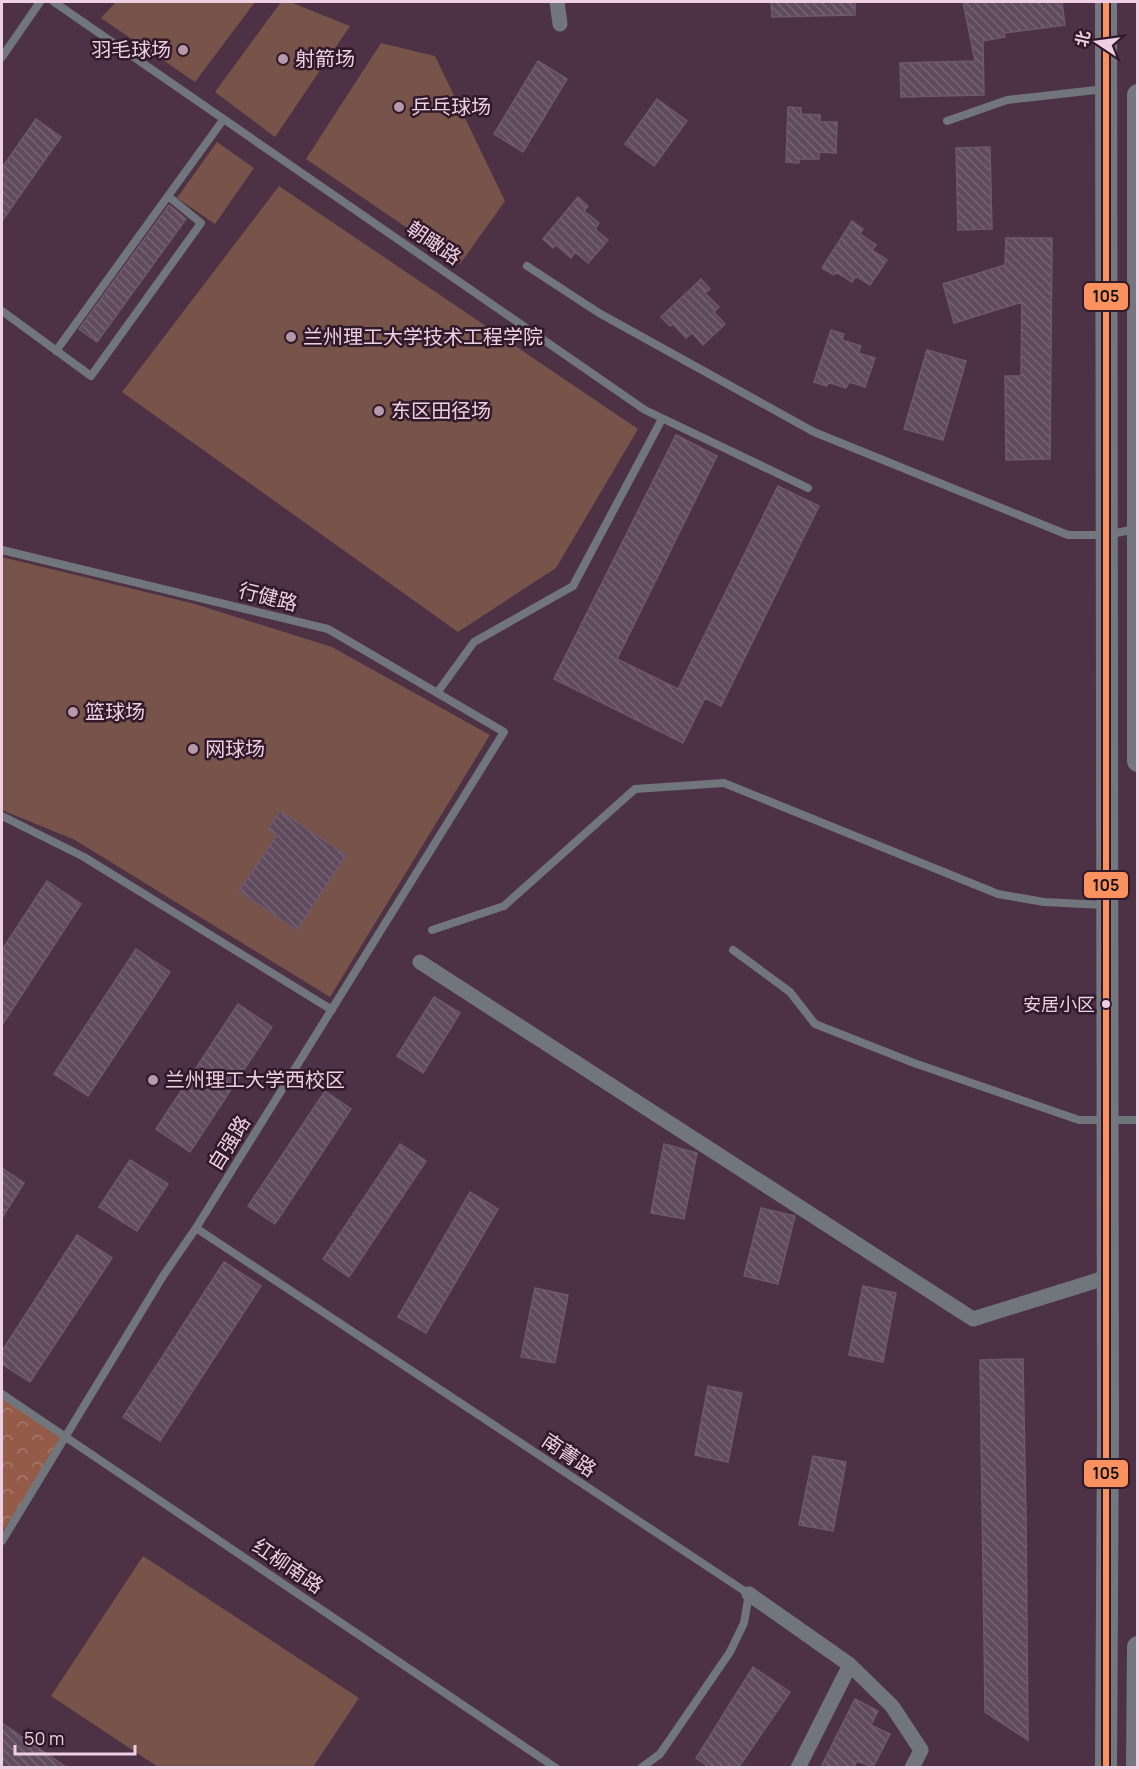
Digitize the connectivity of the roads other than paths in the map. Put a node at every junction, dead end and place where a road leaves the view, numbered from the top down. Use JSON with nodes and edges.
{"nodes":[{"id":1,"x":40,"y":2,"type":"edge"},
{"id":2,"x":54,"y":2,"type":"edge"},
{"id":3,"x":557,"y":2,"type":"edge"},
{"id":4,"x":1106,"y":2,"type":"edge"},
{"id":5,"x":560,"y":24,"type":"dead end"},
{"id":6,"x":2,"y":57,"type":"edge"},
{"id":7,"x":1106,"y":89,"type":"junction"},
{"id":8,"x":1137,"y":95,"type":"edge"},
{"id":9,"x":223,"y":120,"type":"junction"},
{"id":10,"x":947,"y":121,"type":"dead end"},
{"id":11,"x":168,"y":196,"type":"junction"},
{"id":12,"x":1137,"y":205,"type":"edge"},
{"id":13,"x":526,"y":266,"type":"dead end"},
{"id":14,"x":2,"y":312,"type":"edge"},
{"id":15,"x":56,"y":351,"type":"junction"},
{"id":16,"x":662,"y":419,"type":"junction"},
{"id":17,"x":808,"y":488,"type":"dead end"},
{"id":18,"x":1137,"y":528,"type":"edge"},
{"id":19,"x":1107,"y":535,"type":"junction"},
{"id":20,"x":2,"y":550,"type":"edge"},
{"id":21,"x":437,"y":693,"type":"junction"},
{"id":22,"x":504,"y":732,"type":"joint"},
{"id":23,"x":1137,"y":761,"type":"edge"},
{"id":24,"x":2,"y":816,"type":"edge"},
{"id":25,"x":1108,"y":905,"type":"junction"},
{"id":26,"x":432,"y":930,"type":"dead end"},
{"id":27,"x":734,"y":950,"type":"dead end"},
{"id":28,"x":420,"y":962,"type":"dead end"},
{"id":29,"x":332,"y":1010,"type":"junction"},
{"id":30,"x":1108,"y":1120,"type":"junction"},
{"id":31,"x":1137,"y":1120,"type":"edge"},
{"id":32,"x":196,"y":1228,"type":"junction"},
{"id":33,"x":1108,"y":1277,"type":"junction"},
{"id":34,"x":2,"y":1394,"type":"edge"},
{"id":35,"x":67,"y":1436,"type":"junction"},
{"id":36,"x":2,"y":1541,"type":"edge"},
{"id":37,"x":749,"y":1594,"type":"junction"},
{"id":38,"x":1137,"y":1647,"type":"edge"},
{"id":39,"x":850,"y":1665,"type":"junction"},
{"id":40,"x":556,"y":1767,"type":"edge"},
{"id":41,"x":641,"y":1767,"type":"edge"},
{"id":42,"x":798,"y":1767,"type":"edge"},
{"id":43,"x":912,"y":1767,"type":"edge"},
{"id":44,"x":1106,"y":1767,"type":"edge"},
{"id":45,"x":1137,"y":1767,"type":"edge"}],
"edges":[{"from":1,"to":6,"type":"lane"},
{"from":2,"to":9,"type":"lane","name":"朝瞰路"},
{"from":3,"to":5,"type":"street"},
{"from":4,"to":7,"type":"main road"},
{"from":7,"to":10,"type":"lane"},
{"from":7,"to":19,"type":"main road"},
{"from":8,"to":12,"type":"main road"},
{"from":9,"to":11,"type":"lane"},
{"from":9,"to":16,"type":"lane","name":"朝瞰路"},
{"from":11,"to":15,"type":"lane"},
{"from":11,"to":15,"type":"lane"},
{"from":12,"to":18,"type":"main road"},
{"from":13,"to":19,"type":"lane"},
{"from":14,"to":15,"type":"lane"},
{"from":16,"to":17,"type":"lane","name":"朝瞰路"},
{"from":16,"to":21,"type":"lane"},
{"from":18,"to":19,"type":"lane"},
{"from":18,"to":23,"type":"main road"},
{"from":19,"to":25,"type":"main road"},
{"from":20,"to":21,"type":"lane","name":"行健路"},
{"from":21,"to":22,"type":"lane","name":"行健路"},
{"from":22,"to":29,"type":"lane","name":"自强路"},
{"from":24,"to":29,"type":"lane"},
{"from":25,"to":26,"type":"lane"},
{"from":25,"to":30,"type":"main road"},
{"from":27,"to":30,"type":"lane"},
{"from":28,"to":33,"type":"street"},
{"from":29,"to":32,"type":"lane","name":"自强路"},
{"from":30,"to":31,"type":"lane"},
{"from":30,"to":33,"type":"main road"},
{"from":32,"to":35,"type":"lane","name":"自强路"},
{"from":32,"to":37,"type":"lane","name":"南菁路"},
{"from":33,"to":44,"type":"main road"},
{"from":34,"to":35,"type":"lane","name":"红柳南路"},
{"from":35,"to":36,"type":"lane","name":"自强路"},
{"from":35,"to":40,"type":"lane","name":"红柳南路"},
{"from":37,"to":39,"type":"street"},
{"from":37,"to":41,"type":"lane"},
{"from":38,"to":45,"type":"main road"},
{"from":39,"to":42,"type":"street"},
{"from":39,"to":43,"type":"street"}]}
